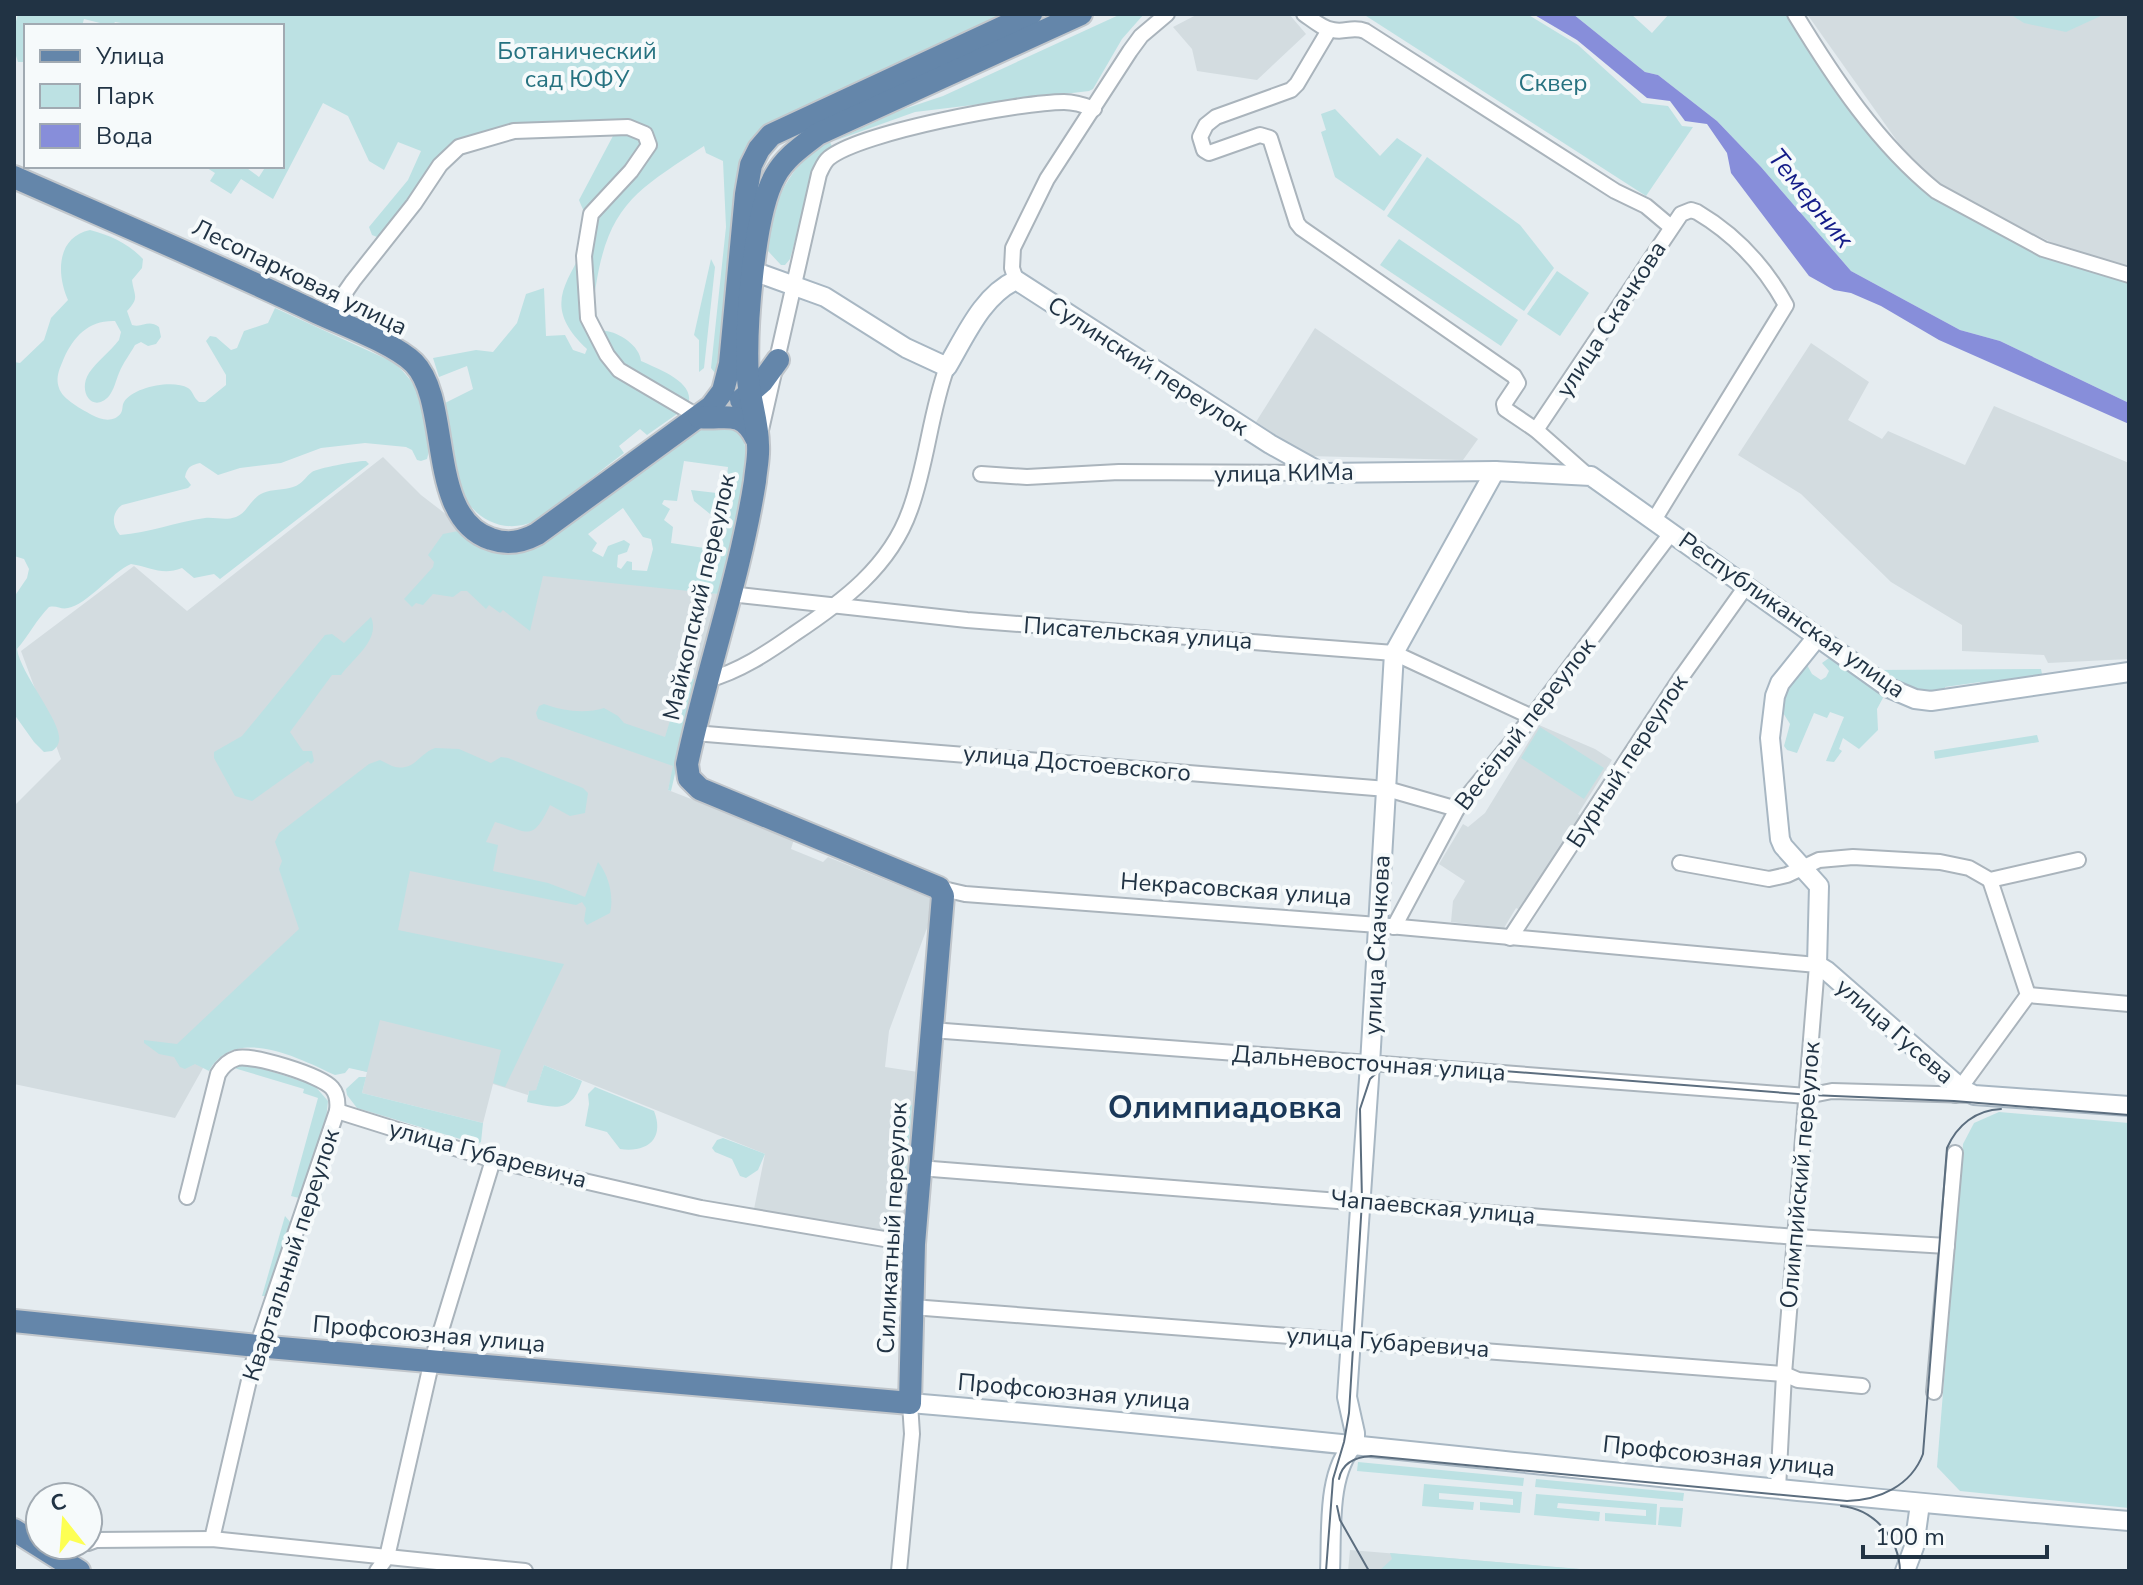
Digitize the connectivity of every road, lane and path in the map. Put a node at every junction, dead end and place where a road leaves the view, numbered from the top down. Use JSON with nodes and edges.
{"nodes":[{"id":1,"x":1031,"y":14,"type":"edge"},
{"id":2,"x":1081,"y":14,"type":"edge"},
{"id":3,"x":1167,"y":14,"type":"edge"},
{"id":4,"x":1304,"y":14,"type":"edge"},
{"id":5,"x":1795,"y":14,"type":"edge"},
{"id":6,"x":1329,"y":30,"type":"junction"},
{"id":7,"x":1094,"y":109,"type":"junction"},
{"id":8,"x":814,"y":125,"type":"junction"},
{"id":9,"x":14,"y":177,"type":"edge"},
{"id":10,"x":1671,"y":227,"type":"junction"},
{"id":11,"x":753,"y":271,"type":"junction"},
{"id":12,"x":2129,"y":275,"type":"edge"},
{"id":13,"x":1016,"y":280,"type":"junction"},
{"id":14,"x":794,"y":284,"type":"junction"},
{"id":15,"x":328,"y":317,"type":"junction"},
{"id":16,"x":778,"y":360,"type":"junction"},
{"id":17,"x":947,"y":367,"type":"junction"},
{"id":18,"x":742,"y":379,"type":"junction"},
{"id":19,"x":699,"y":417,"type":"junction"},
{"id":20,"x":1536,"y":430,"type":"junction"},
{"id":21,"x":758,"y":442,"type":"junction"},
{"id":22,"x":1495,"y":471,"type":"junction"},
{"id":23,"x":1322,"y":473,"type":"junction"},
{"id":24,"x":981,"y":474,"type":"dead end"},
{"id":25,"x":1587,"y":475,"type":"junction"},
{"id":26,"x":1654,"y":520,"type":"junction"},
{"id":27,"x":1672,"y":532,"type":"junction"},
{"id":28,"x":1747,"y":585,"type":"junction"},
{"id":29,"x":730,"y":594,"type":"junction"},
{"id":30,"x":834,"y":607,"type":"junction"},
{"id":31,"x":1817,"y":637,"type":"junction"},
{"id":32,"x":1394,"y":653,"type":"junction"},
{"id":33,"x":2129,"y":672,"type":"edge"},
{"id":34,"x":708,"y":680,"type":"junction"},
{"id":35,"x":1532,"y":717,"type":"junction"},
{"id":36,"x":694,"y":733,"type":"junction"},
{"id":37,"x":687,"y":764,"type":"joint"},
{"id":38,"x":1387,"y":789,"type":"junction"},
{"id":39,"x":1457,"y":809,"type":"junction"},
{"id":40,"x":2078,"y":860,"type":"dead end"},
{"id":41,"x":1680,"y":863,"type":"dead end"},
{"id":42,"x":1803,"y":867,"type":"junction"},
{"id":43,"x":1990,"y":880,"type":"junction"},
{"id":44,"x":939,"y":888,"type":"junction"},
{"id":45,"x":1386,"y":926,"type":"junction"},
{"id":46,"x":1510,"y":938,"type":"junction"},
{"id":47,"x":1817,"y":965,"type":"junction"},
{"id":48,"x":2028,"y":995,"type":"junction"},
{"id":49,"x":2129,"y":1004,"type":"edge"},
{"id":50,"x":931,"y":1030,"type":"junction"},
{"id":51,"x":1370,"y":1064,"type":"junction"},
{"id":52,"x":1963,"y":1093,"type":"junction"},
{"id":53,"x":1807,"y":1096,"type":"junction"},
{"id":54,"x":2129,"y":1106,"type":"edge"},
{"id":55,"x":337,"y":1111,"type":"junction"},
{"id":56,"x":1955,"y":1153,"type":"dead end"},
{"id":57,"x":493,"y":1160,"type":"junction"},
{"id":58,"x":919,"y":1168,"type":"junction"},
{"id":59,"x":187,"y":1197,"type":"dead end"},
{"id":60,"x":1359,"y":1201,"type":"junction"},
{"id":61,"x":1796,"y":1237,"type":"junction"},
{"id":62,"x":914,"y":1244,"type":"junction"},
{"id":63,"x":1947,"y":1246,"type":"junction"},
{"id":64,"x":912,"y":1307,"type":"junction"},
{"id":65,"x":14,"y":1321,"type":"edge"},
{"id":66,"x":1350,"y":1338,"type":"junction"},
{"id":67,"x":257,"y":1346,"type":"junction"},
{"id":68,"x":432,"y":1360,"type":"junction"},
{"id":69,"x":1784,"y":1374,"type":"junction"},
{"id":70,"x":1862,"y":1386,"type":"dead end"},
{"id":71,"x":1934,"y":1392,"type":"dead end"},
{"id":72,"x":910,"y":1403,"type":"junction"},
{"id":73,"x":1355,"y":1443,"type":"junction"},
{"id":74,"x":1778,"y":1489,"type":"junction"},
{"id":75,"x":1920,"y":1504,"type":"junction"},
{"id":76,"x":2129,"y":1521,"type":"edge"},
{"id":77,"x":212,"y":1539,"type":"junction"},
{"id":78,"x":104,"y":1540,"type":"edge"},
{"id":79,"x":387,"y":1557,"type":"junction"},
{"id":80,"x":377,"y":1571,"type":"edge"},
{"id":81,"x":525,"y":1571,"type":"edge"},
{"id":82,"x":899,"y":1571,"type":"edge"},
{"id":83,"x":1330,"y":1571,"type":"edge"},
{"id":84,"x":1905,"y":1571,"type":"edge"}],
"edges":[{"from":1,"to":8,"type":"main road"},
{"from":2,"to":8,"type":"main road"},
{"from":3,"to":7,"type":"street"},
{"from":4,"to":6,"type":"street"},
{"from":5,"to":12,"type":"street"},
{"from":6,"to":10,"type":"street"},
{"from":6,"to":20,"type":"street","name":"Республиканская улица"},
{"from":7,"to":13,"type":"street"},
{"from":7,"to":14,"type":"street","name":"Майкопский переулок"},
{"from":8,"to":11,"type":"main road","name":"Майкопский переулок"},
{"from":8,"to":18,"type":"main road","name":"Майкопский переулок"},
{"from":9,"to":15,"type":"main road","name":"Лесопарковая улица"},
{"from":10,"to":20,"type":"street","name":"улица Скачкова"},
{"from":10,"to":26,"type":"street","name":"улица Скачкова"},
{"from":11,"to":14,"type":"street"},
{"from":11,"to":18,"type":"main road","name":"Майкопский переулок"},
{"from":13,"to":17,"type":"street"},
{"from":13,"to":23,"type":"street","name":"Сулинский переулок"},
{"from":14,"to":16,"type":"street","name":"Майкопский переулок"},
{"from":14,"to":17,"type":"street"},
{"from":15,"to":19,"type":"main road","name":"Лесопарковая улица"},
{"from":15,"to":19,"type":"street"},
{"from":16,"to":18,"type":"main road"},
{"from":16,"to":21,"type":"street","name":"Майкопский переулок"},
{"from":17,"to":30,"type":"street"},
{"from":18,"to":19,"type":"main road"},
{"from":18,"to":19,"type":"main road","name":"Майкопский переулок"},
{"from":18,"to":21,"type":"main road","name":"Майкопский переулок"},
{"from":19,"to":21,"type":"main road"},
{"from":20,"to":25,"type":"street","name":"Республиканская улица"},
{"from":21,"to":29,"type":"main road","name":"Майкопский переулок"},
{"from":22,"to":23,"type":"street","name":"улица КИМа"},
{"from":22,"to":25,"type":"street","name":"улица КИМа"},
{"from":22,"to":32,"type":"street","name":"улица Скачкова"},
{"from":23,"to":24,"type":"street","name":"улица КИМа"},
{"from":25,"to":26,"type":"street","name":"Республиканская улица"},
{"from":26,"to":27,"type":"street","name":"Республиканская улица"},
{"from":27,"to":28,"type":"street","name":"Республиканская улица"},
{"from":27,"to":35,"type":"street","name":"Весёлый переулок"},
{"from":28,"to":31,"type":"street","name":"Республиканская улица"},
{"from":28,"to":46,"type":"street","name":"Бурный переулок"},
{"from":29,"to":30,"type":"street","name":"Писательская улица"},
{"from":29,"to":34,"type":"main road","name":"Майкопский переулок"},
{"from":30,"to":32,"type":"street","name":"Писательская улица"},
{"from":30,"to":34,"type":"street"},
{"from":31,"to":33,"type":"street","name":"Республиканская улица"},
{"from":31,"to":42,"type":"street","name":"Олимпийский переулок"},
{"from":32,"to":35,"type":"street","name":"Писательская улица"},
{"from":32,"to":38,"type":"street","name":"улица Скачкова"},
{"from":34,"to":36,"type":"main road","name":"Майкопский переулок"},
{"from":35,"to":39,"type":"street","name":"Весёлый переулок"},
{"from":36,"to":37,"type":"main road","name":"Майкопский переулок"},
{"from":36,"to":38,"type":"street","name":"улица Достоевского"},
{"from":37,"to":44,"type":"main road","name":"Некрасовская улица"},
{"from":38,"to":39,"type":"street","name":"улица Достоевского"},
{"from":38,"to":45,"type":"street","name":"улица Скачкова"},
{"from":39,"to":45,"type":"street","name":"Весёлый переулок"},
{"from":40,"to":43,"type":"street"},
{"from":41,"to":42,"type":"street"},
{"from":42,"to":43,"type":"street"},
{"from":42,"to":47,"type":"street","name":"Олимпийский переулок"},
{"from":43,"to":48,"type":"street"},
{"from":44,"to":45,"type":"street","name":"Некрасовская улица"},
{"from":44,"to":50,"type":"main road","name":"Силикатный переулок"},
{"from":45,"to":46,"type":"street","name":"Некрасовская улица"},
{"from":45,"to":51,"type":"street","name":"улица Скачкова"},
{"from":46,"to":47,"type":"street","name":"Некрасовская улица"},
{"from":47,"to":52,"type":"street","name":"улица Гусева"},
{"from":47,"to":53,"type":"street","name":"Олимпийский переулок"},
{"from":48,"to":49,"type":"street"},
{"from":48,"to":52,"type":"street"},
{"from":50,"to":51,"type":"street","name":"Дальневосточная улица"},
{"from":50,"to":58,"type":"main road","name":"Силикатный переулок"},
{"from":51,"to":53,"type":"street","name":"Дальневосточная улица"},
{"from":51,"to":60,"type":"street","name":"улица Скачкова"},
{"from":52,"to":53,"type":"street","name":"улица Гусева"},
{"from":52,"to":54,"type":"street","name":"улица Гусева"},
{"from":53,"to":61,"type":"street","name":"Олимпийский переулок"},
{"from":55,"to":57,"type":"street","name":"улица Губаревича"},
{"from":55,"to":59,"type":"street"},
{"from":55,"to":67,"type":"street","name":"Квартальный переулок"},
{"from":56,"to":63,"type":"street"},
{"from":57,"to":62,"type":"street","name":"улица Губаревича"},
{"from":57,"to":68,"type":"street"},
{"from":58,"to":60,"type":"street","name":"Чапаевская улица"},
{"from":58,"to":62,"type":"main road","name":"Силикатный переулок"},
{"from":60,"to":61,"type":"street","name":"Чапаевская улица"},
{"from":60,"to":66,"type":"street","name":"улица Скачкова"},
{"from":61,"to":63,"type":"street","name":"Чапаевская улица"},
{"from":61,"to":69,"type":"street","name":"Олимпийский переулок"},
{"from":62,"to":64,"type":"main road","name":"Силикатный переулок"},
{"from":63,"to":71,"type":"street"},
{"from":64,"to":66,"type":"street","name":"улица Губаревича"},
{"from":64,"to":72,"type":"main road","name":"Силикатный переулок"},
{"from":65,"to":67,"type":"main road","name":"Профсоюзная улица"},
{"from":66,"to":69,"type":"street","name":"улица Губаревича"},
{"from":66,"to":73,"type":"street","name":"улица Скачкова"},
{"from":67,"to":68,"type":"main road","name":"Профсоюзная улица"},
{"from":67,"to":77,"type":"street","name":"Квартальный переулок"},
{"from":68,"to":72,"type":"main road","name":"Профсоюзная улица"},
{"from":68,"to":79,"type":"street"},
{"from":69,"to":70,"type":"street","name":"улица Губаревича"},
{"from":69,"to":74,"type":"street","name":"Олимпийский переулок"},
{"from":72,"to":73,"type":"street","name":"Профсоюзная улица"},
{"from":72,"to":82,"type":"street","name":"Силикатный переулок"},
{"from":73,"to":74,"type":"street","name":"Профсоюзная улица"},
{"from":73,"to":83,"type":"street"},
{"from":74,"to":75,"type":"street","name":"Профсоюзная улица"},
{"from":75,"to":76,"type":"street","name":"Профсоюзная улица"},
{"from":75,"to":84,"type":"street"},
{"from":77,"to":78,"type":"street"},
{"from":77,"to":79,"type":"street"},
{"from":79,"to":80,"type":"street"},
{"from":79,"to":81,"type":"street"}]}
